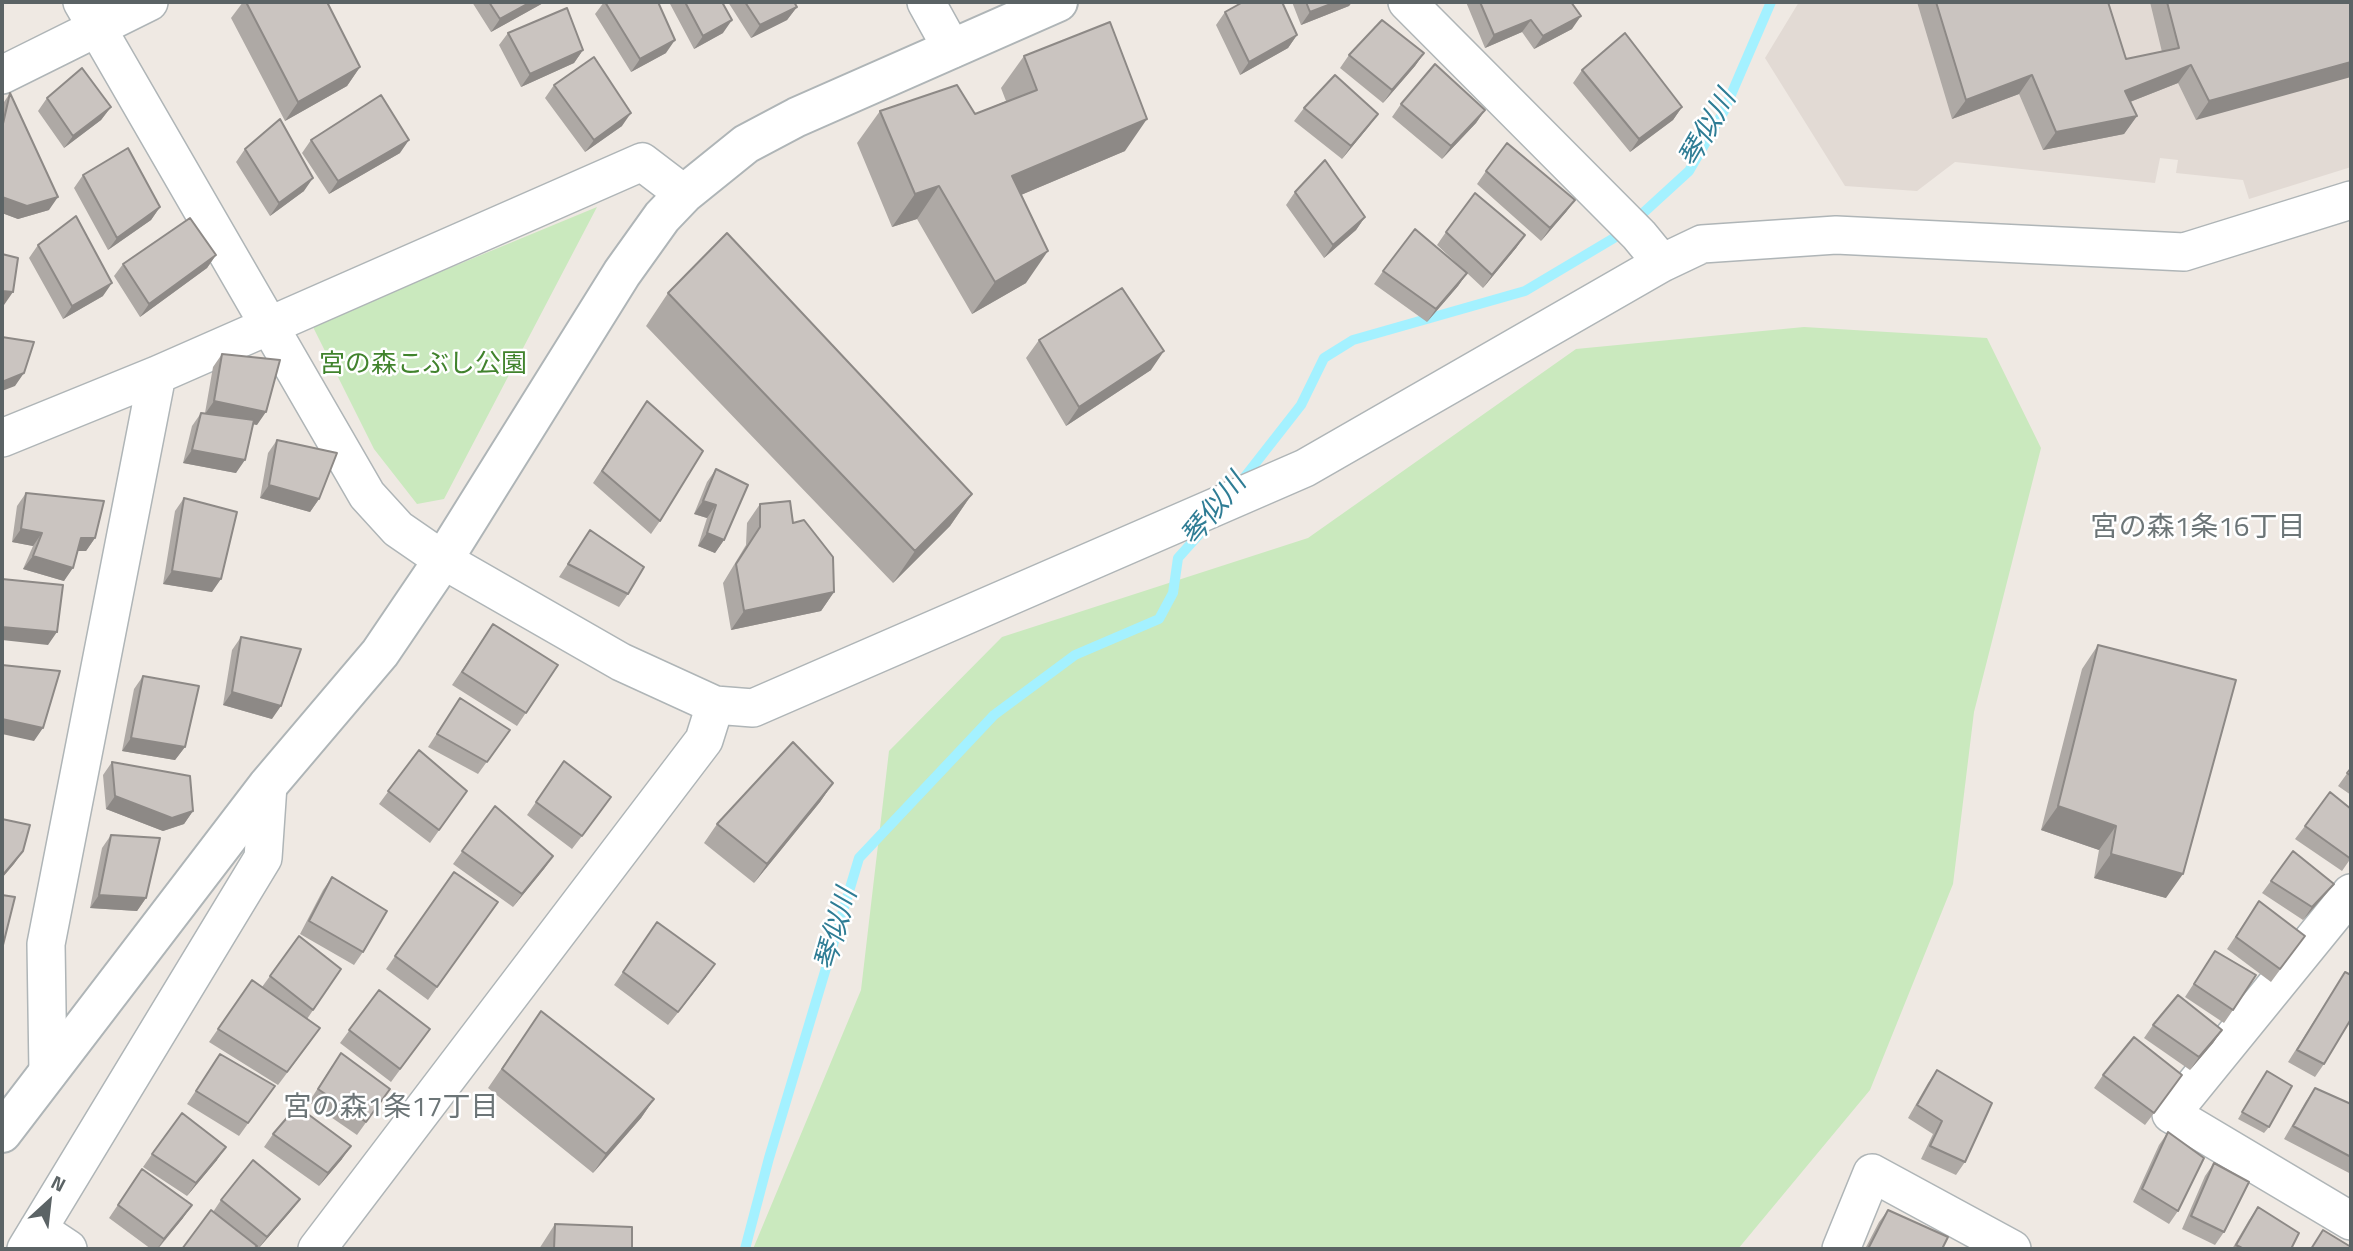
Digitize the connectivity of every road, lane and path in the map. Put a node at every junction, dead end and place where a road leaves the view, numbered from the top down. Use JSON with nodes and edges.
{"nodes":[{"id":1,"x":149,"y":2,"type":"edge"},
{"id":2,"x":926,"y":2,"type":"edge"},
{"id":3,"x":1058,"y":2,"type":"edge"},
{"id":4,"x":1407,"y":2,"type":"edge"},
{"id":5,"x":89,"y":14,"type":"edge"},
{"id":6,"x":952,"y":48,"type":"junction"},
{"id":7,"x":2,"y":75,"type":"edge"},
{"id":8,"x":684,"y":194,"type":"junction"},
{"id":9,"x":2351,"y":200,"type":"edge"},
{"id":10,"x":1662,"y":264,"type":"junction"},
{"id":11,"x":268,"y":324,"type":"junction"},
{"id":12,"x":157,"y":374,"type":"junction"},
{"id":13,"x":2,"y":438,"type":"edge"},
{"id":14,"x":443,"y":560,"type":"junction"},
{"id":15,"x":715,"y":705,"type":"junction"},
{"id":16,"x":268,"y":785,"type":"junction"},
{"id":17,"x":2351,"y":894,"type":"edge"},
{"id":18,"x":48,"y":1073,"type":"junction"},
{"id":19,"x":2,"y":1133,"type":"edge"},
{"id":20,"x":2351,"y":1221,"type":"edge"},
{"id":21,"x":32,"y":1239,"type":"edge"},
{"id":22,"x":68,"y":1249,"type":"edge"},
{"id":23,"x":317,"y":1249,"type":"edge"},
{"id":24,"x":1841,"y":1249,"type":"edge"},
{"id":25,"x":2012,"y":1249,"type":"edge"}],
"edges":[{"from":1,"to":5,"type":"street"},
{"from":2,"to":6,"type":"street"},
{"from":3,"to":6,"type":"street"},
{"from":4,"to":10,"type":"street"},
{"from":5,"to":7,"type":"street"},
{"from":5,"to":11,"type":"street"},
{"from":6,"to":8,"type":"street"},
{"from":8,"to":11,"type":"street"},
{"from":8,"to":14,"type":"street"},
{"from":9,"to":10,"type":"street"},
{"from":10,"to":15,"type":"street"},
{"from":11,"to":12,"type":"street"},
{"from":11,"to":14,"type":"street"},
{"from":12,"to":13,"type":"street"},
{"from":12,"to":18,"type":"street"},
{"from":14,"to":15,"type":"street"},
{"from":14,"to":16,"type":"street"},
{"from":15,"to":23,"type":"street"},
{"from":16,"to":18,"type":"street"},
{"from":16,"to":21,"type":"street"},
{"from":17,"to":20,"type":"street"},
{"from":18,"to":19,"type":"street"},
{"from":21,"to":22,"type":"street"},
{"from":24,"to":25,"type":"street"}]}
